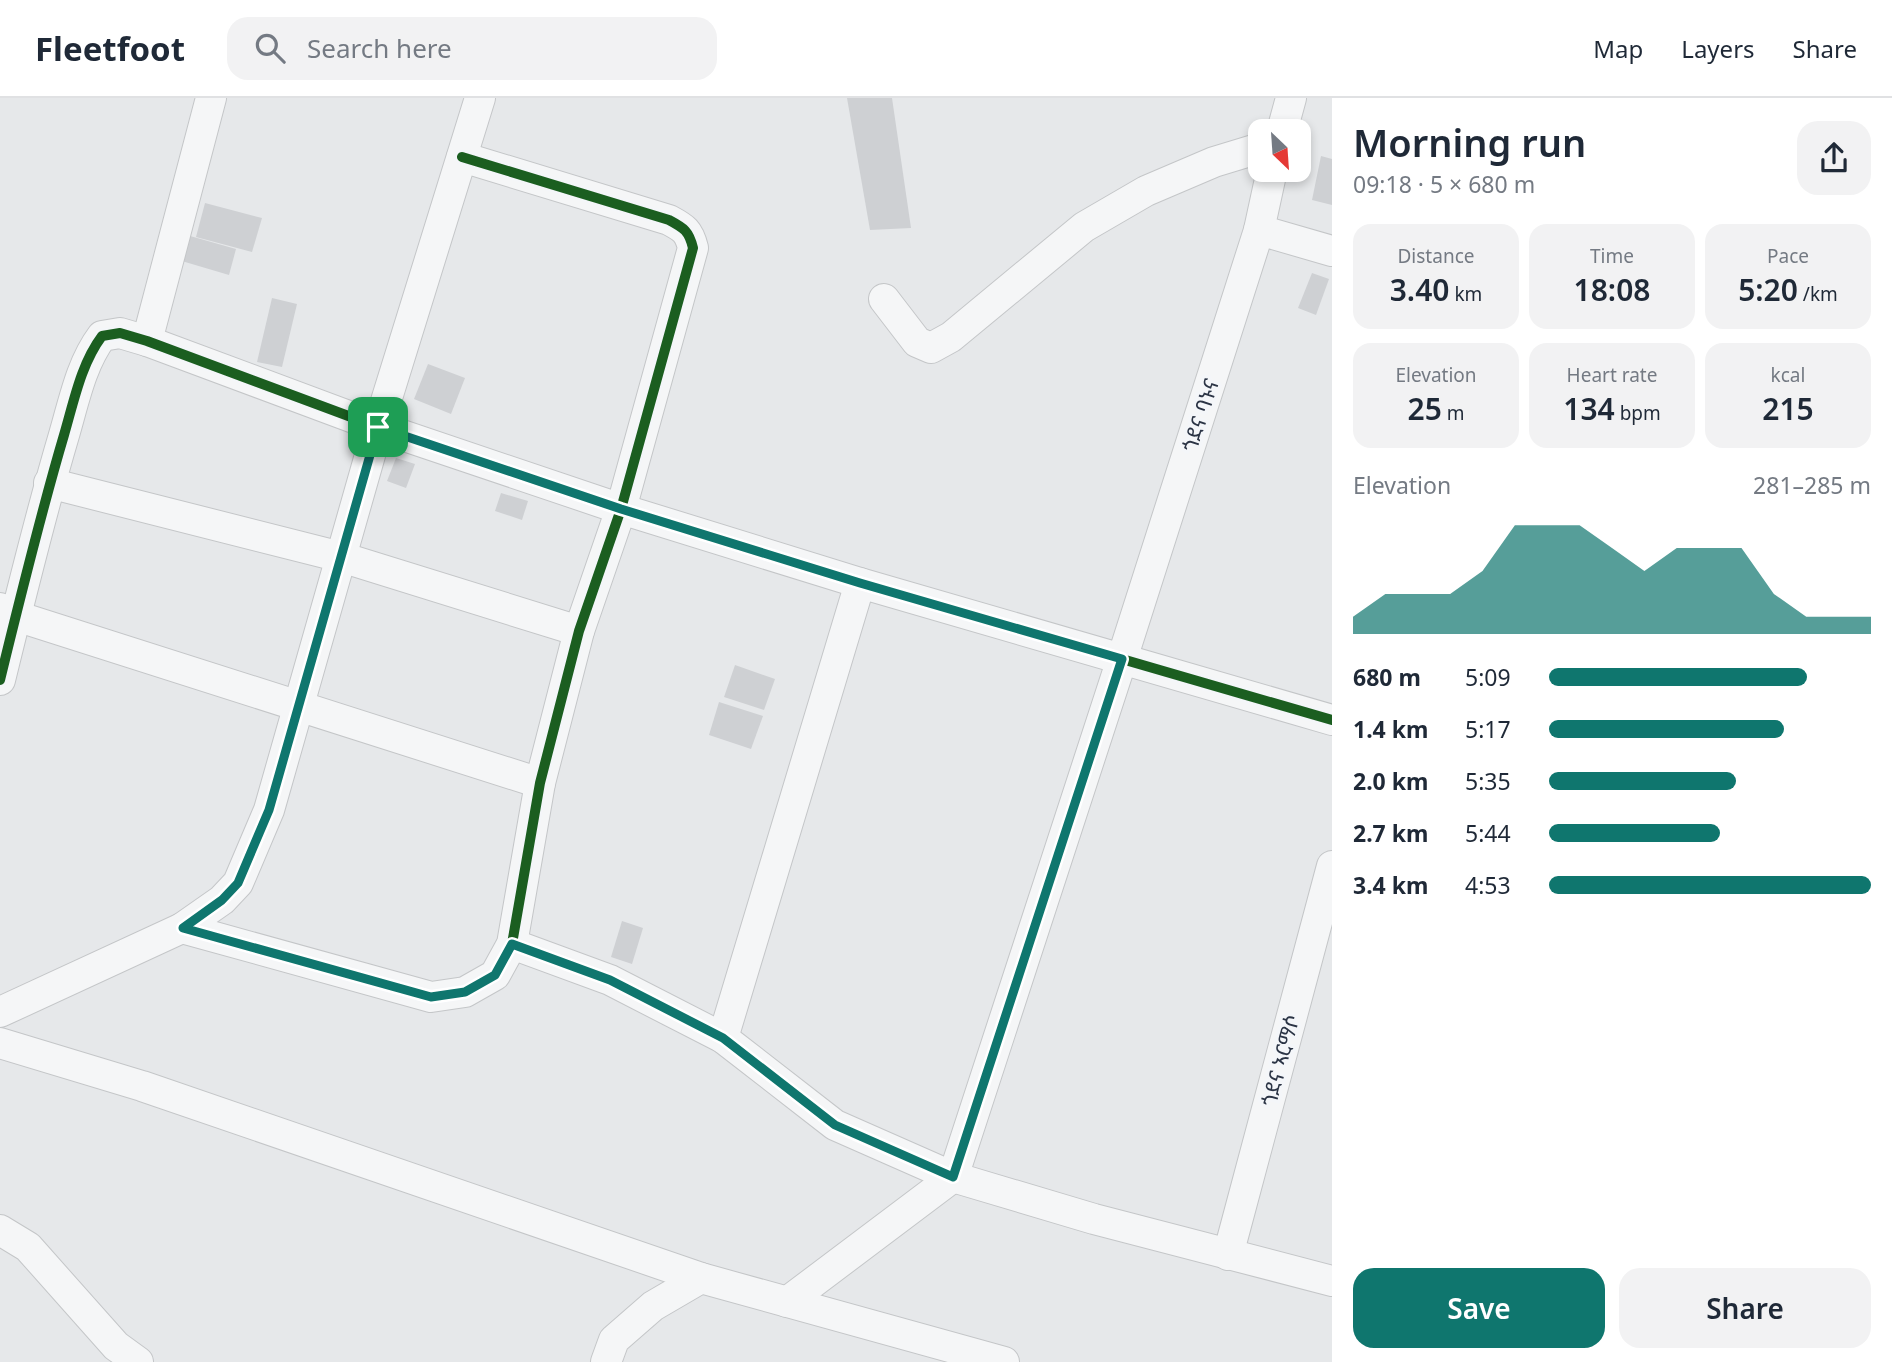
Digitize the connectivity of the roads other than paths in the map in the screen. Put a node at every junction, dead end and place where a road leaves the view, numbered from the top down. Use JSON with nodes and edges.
{"nodes":[{"id":1,"x":211,"y":98,"type":"edge"},
{"id":2,"x":480,"y":98,"type":"edge"},
{"id":3,"x":1292,"y":98,"type":"edge"},
{"id":4,"x":1286,"y":119,"type":"edge"},
{"id":5,"x":1248,"y":152,"type":"edge"},
{"id":6,"x":462,"y":157,"type":"junction"},
{"id":7,"x":1269,"y":182,"type":"edge"},
{"id":8,"x":1259,"y":230,"type":"junction"},
{"id":9,"x":1332,"y":251,"type":"edge"},
{"id":10,"x":884,"y":299,"type":"dead end"},
{"id":11,"x":147,"y":341,"type":"junction"},
{"id":12,"x":378,"y":427,"type":"junction"},
{"id":13,"x":49,"y":483,"type":"junction"},
{"id":14,"x":621,"y":509,"type":"junction"},
{"id":15,"x":341,"y":557,"type":"junction"},
{"id":16,"x":860,"y":583,"type":"junction"},
{"id":17,"x":8,"y":612,"type":"edge"},
{"id":18,"x":579,"y":631,"type":"junction"},
{"id":19,"x":1122,"y":659,"type":"junction"},
{"id":20,"x":0,"y":680,"type":"edge"},
{"id":21,"x":298,"y":706,"type":"junction"},
{"id":22,"x":1332,"y":720,"type":"edge"},
{"id":23,"x":540,"y":783,"type":"junction"},
{"id":24,"x":1332,"y":866,"type":"edge"},
{"id":25,"x":183,"y":928,"type":"junction"},
{"id":26,"x":512,"y":944,"type":"junction"},
{"id":27,"x":0,"y":1012,"type":"edge"},
{"id":28,"x":723,"y":1038,"type":"junction"},
{"id":29,"x":0,"y":1042,"type":"edge"},
{"id":30,"x":953,"y":1177,"type":"junction"},
{"id":31,"x":0,"y":1230,"type":"edge"},
{"id":32,"x":1228,"y":1255,"type":"junction"},
{"id":33,"x":701,"y":1278,"type":"junction"},
{"id":34,"x":1332,"y":1281,"type":"edge"},
{"id":35,"x":788,"y":1302,"type":"junction"},
{"id":36,"x":138,"y":1362,"type":"edge"},
{"id":37,"x":606,"y":1362,"type":"edge"},
{"id":38,"x":1004,"y":1362,"type":"edge"}],
"edges":[{"from":1,"to":11,"type":"street"},
{"from":2,"to":6,"type":"street"},
{"from":3,"to":4,"type":"street"},
{"from":5,"to":10,"type":"street"},
{"from":6,"to":12,"type":"street"},
{"from":6,"to":14,"type":"street"},
{"from":7,"to":8,"type":"street","name":"ጎደና ባኑና"},
{"from":8,"to":9,"type":"street"},
{"from":8,"to":19,"type":"street","name":"ጎደና ባኑና"},
{"from":11,"to":12,"type":"street"},
{"from":11,"to":13,"type":"street"},
{"from":12,"to":14,"type":"street"},
{"from":12,"to":15,"type":"street"},
{"from":13,"to":15,"type":"street"},
{"from":13,"to":17,"type":"street"},
{"from":14,"to":16,"type":"street"},
{"from":14,"to":18,"type":"street"},
{"from":15,"to":18,"type":"street"},
{"from":15,"to":21,"type":"street"},
{"from":16,"to":19,"type":"street"},
{"from":16,"to":28,"type":"street"},
{"from":17,"to":20,"type":"street"},
{"from":17,"to":21,"type":"street"},
{"from":18,"to":23,"type":"street"},
{"from":19,"to":22,"type":"street"},
{"from":19,"to":30,"type":"street","name":"ጎደና ባኑና"},
{"from":21,"to":23,"type":"street"},
{"from":21,"to":25,"type":"street"},
{"from":23,"to":26,"type":"street"},
{"from":24,"to":32,"type":"street","name":"ጎደና ኣርማሶ"},
{"from":25,"to":26,"type":"street"},
{"from":25,"to":27,"type":"street"},
{"from":26,"to":28,"type":"street"},
{"from":28,"to":30,"type":"street"},
{"from":29,"to":33,"type":"street"},
{"from":30,"to":32,"type":"street"},
{"from":30,"to":35,"type":"street"},
{"from":31,"to":36,"type":"street"},
{"from":32,"to":34,"type":"street"},
{"from":33,"to":35,"type":"street"},
{"from":33,"to":37,"type":"street"},
{"from":35,"to":38,"type":"street"}]}
